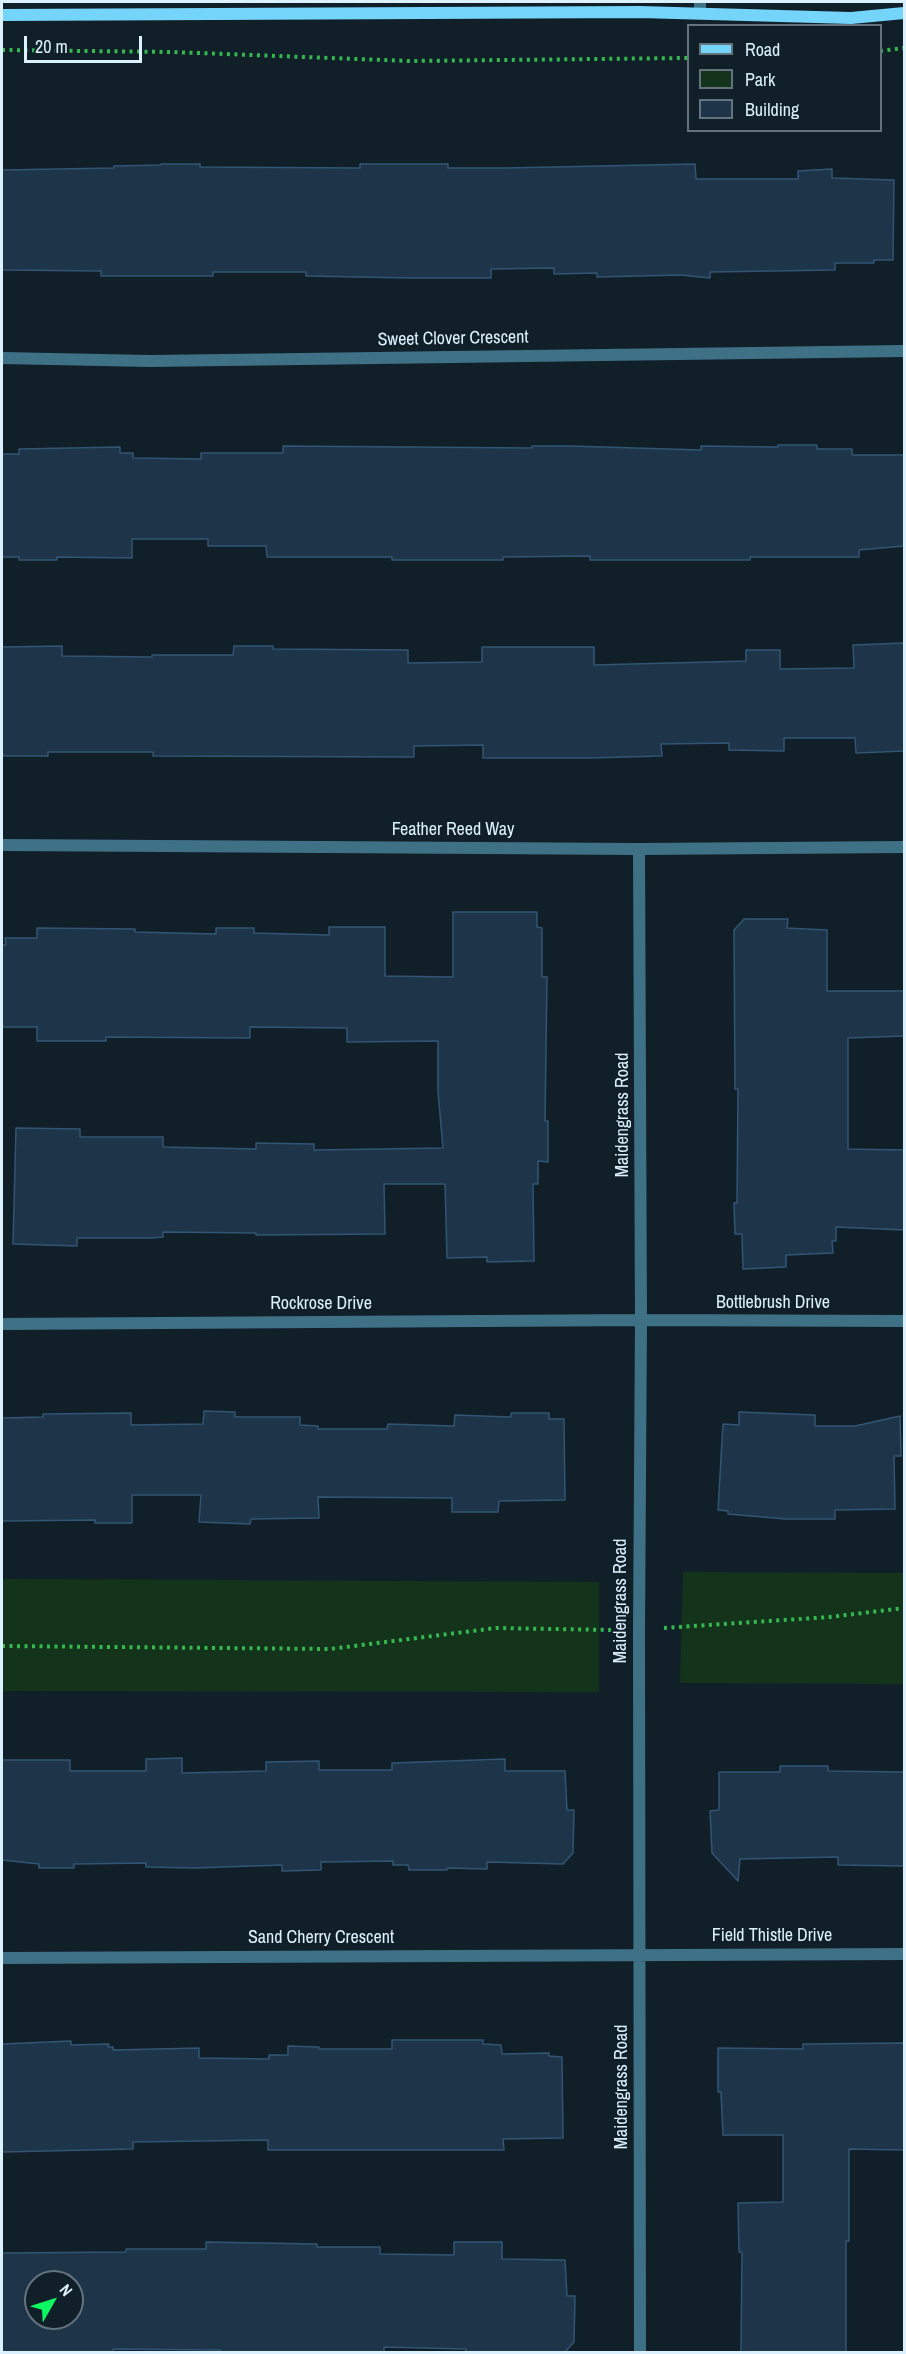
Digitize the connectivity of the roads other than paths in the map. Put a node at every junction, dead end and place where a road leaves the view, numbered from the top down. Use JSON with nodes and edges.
{"nodes":[{"id":1,"x":700,"y":7,"type":"edge"},
{"id":2,"x":904,"y":13,"type":"edge"},
{"id":3,"x":2,"y":15,"type":"edge"},
{"id":4,"x":904,"y":351,"type":"edge"},
{"id":5,"x":2,"y":358,"type":"edge"},
{"id":6,"x":2,"y":845,"type":"edge"},
{"id":7,"x":904,"y":847,"type":"edge"},
{"id":8,"x":639,"y":849,"type":"junction"},
{"id":9,"x":641,"y":1320,"type":"junction"},
{"id":10,"x":904,"y":1321,"type":"edge"},
{"id":11,"x":2,"y":1324,"type":"edge"},
{"id":12,"x":640,"y":1954,"type":"junction"},
{"id":13,"x":904,"y":1954,"type":"edge"},
{"id":14,"x":2,"y":1958,"type":"edge"},
{"id":15,"x":640,"y":2352,"type":"edge"}],
"edges":[{"from":1,"to":2,"type":"main road"},
{"from":1,"to":3,"type":"main road"},
{"from":4,"to":5,"type":"street","name":"Sweet Clover Crescent"},
{"from":6,"to":8,"type":"street","name":"Feather Reed Way"},
{"from":7,"to":8,"type":"street","name":"Feather Reed Way"},
{"from":8,"to":9,"type":"street","name":"Maidengrass Road"},
{"from":9,"to":10,"type":"street","name":"Bottlebrush Drive"},
{"from":9,"to":11,"type":"street","name":"Rockrose Drive"},
{"from":9,"to":12,"type":"street","name":"Maidengrass Road"},
{"from":12,"to":13,"type":"street","name":"Field Thistle Drive"},
{"from":12,"to":14,"type":"street","name":"Sand Cherry Crescent"},
{"from":12,"to":15,"type":"street","name":"Maidengrass Road"}]}
